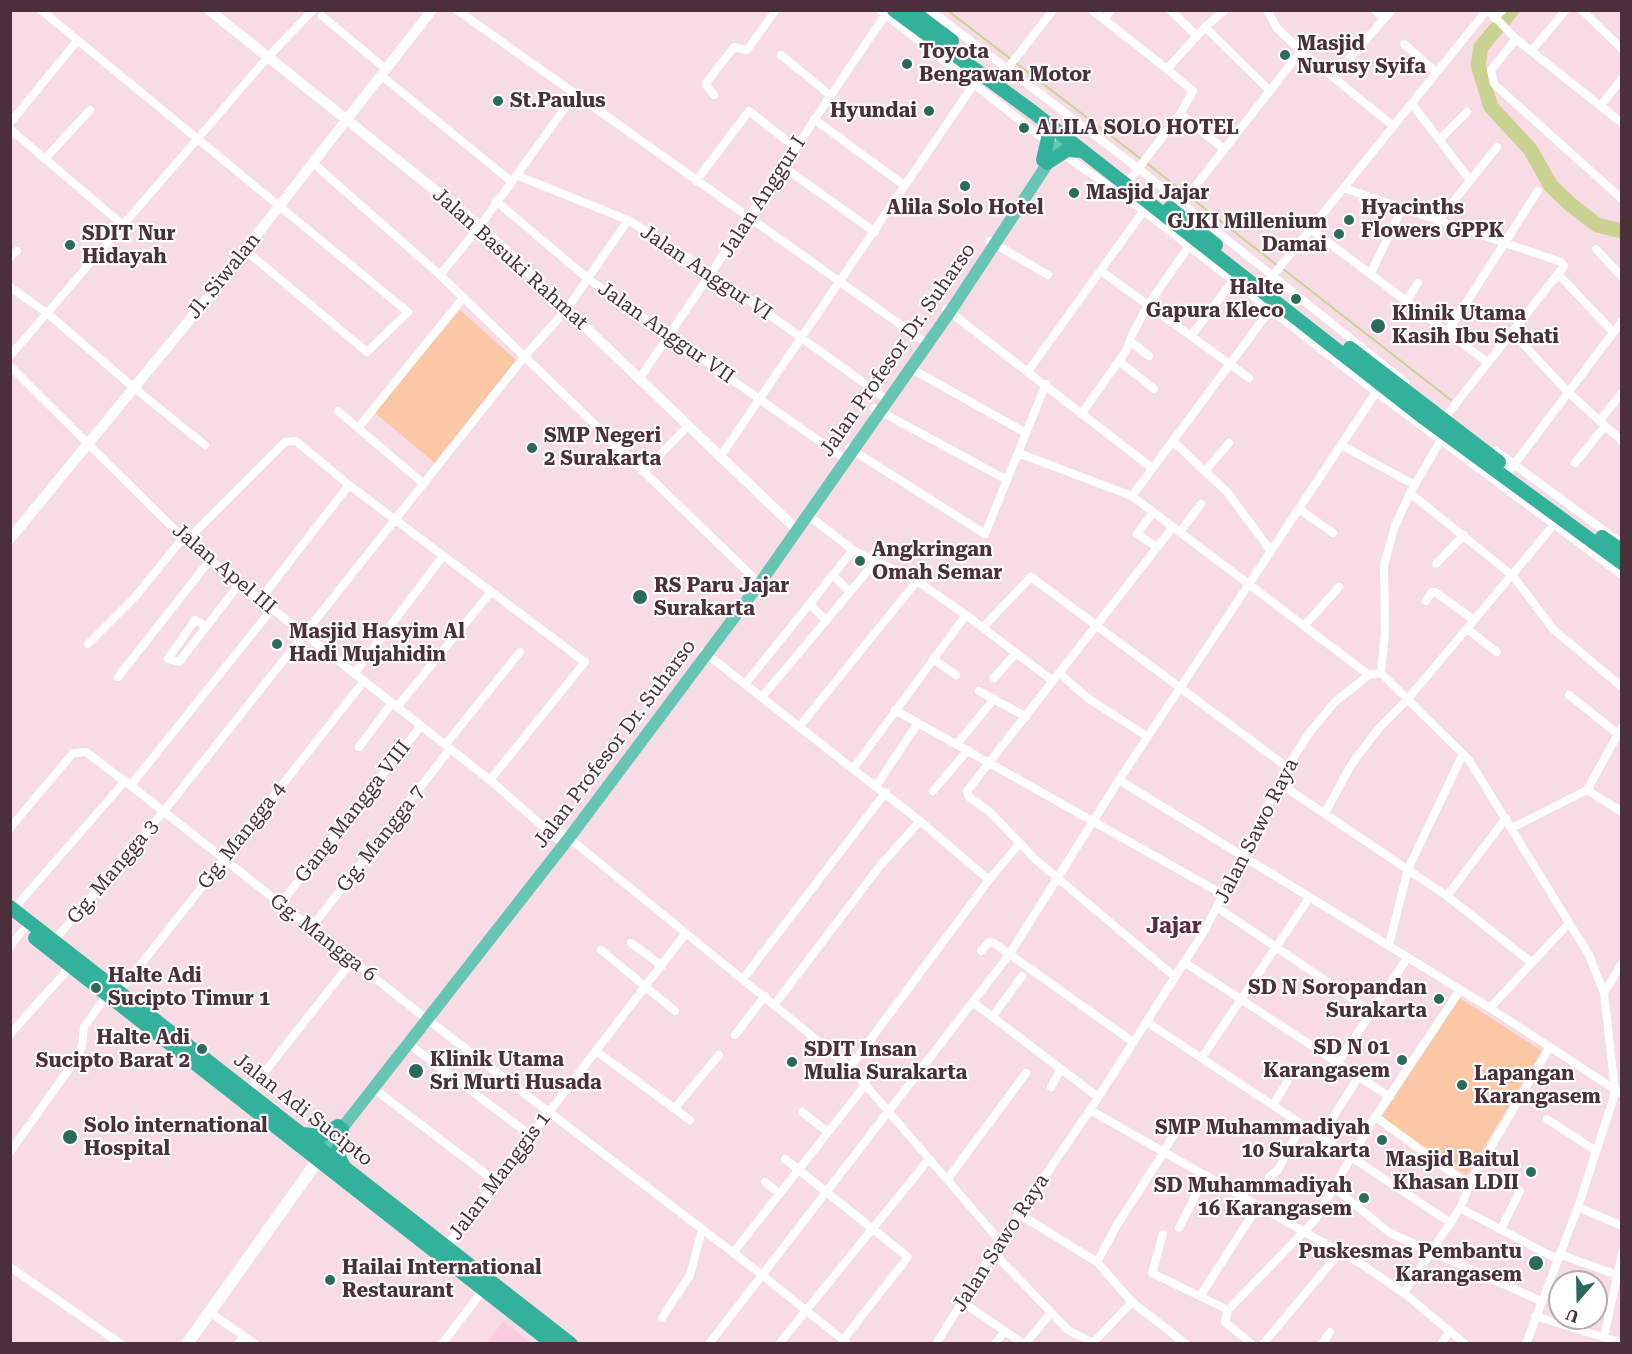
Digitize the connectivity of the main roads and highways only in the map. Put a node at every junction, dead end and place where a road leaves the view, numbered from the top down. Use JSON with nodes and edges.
{"nodes":[{"id":1,"x":894,"y":14,"type":"edge"},
{"id":2,"x":925,"y":19,"type":"edge"},
{"id":3,"x":1059,"y":140,"type":"junction"},
{"id":4,"x":1045,"y":161,"type":"joint"},
{"id":5,"x":1276,"y":302,"type":"junction"},
{"id":6,"x":948,"y":310,"type":"junction"},
{"id":7,"x":1388,"y":384,"type":"junction"},
{"id":8,"x":877,"y":410,"type":"junction"},
{"id":9,"x":1444,"y":427,"type":"junction"},
{"id":10,"x":1470,"y":447,"type":"junction"},
{"id":11,"x":1538,"y":497,"type":"junction"},
{"id":12,"x":1581,"y":525,"type":"junction"},
{"id":13,"x":795,"y":528,"type":"junction"},
{"id":14,"x":1622,"y":551,"type":"edge"},
{"id":15,"x":1622,"y":563,"type":"edge"},
{"id":16,"x":705,"y":653,"type":"junction"},
{"id":17,"x":11,"y":912,"type":"edge"},
{"id":18,"x":114,"y":990,"type":"junction"},
{"id":19,"x":425,"y":1018,"type":"junction"},
{"id":20,"x":340,"y":1128,"type":"junction"},
{"id":21,"x":301,"y":1133,"type":"junction"},
{"id":22,"x":318,"y":1157,"type":"junction"},
{"id":23,"x":344,"y":1167,"type":"junction"},
{"id":24,"x":187,"y":1344,"type":"edge"},
{"id":25,"x":553,"y":1344,"type":"edge"},
{"id":26,"x":571,"y":1344,"type":"edge"}],
"edges":[{"from":1,"to":2,"type":"highway"},
{"from":2,"to":3,"type":"highway"},
{"from":2,"to":3,"type":"highway"},
{"from":3,"to":4,"type":"highway"},
{"from":3,"to":5,"type":"highway"},
{"from":3,"to":5,"type":"highway"},
{"from":4,"to":6,"type":"main road","name":"Jalan Profesor Dr. Suharso"},
{"from":5,"to":7,"type":"highway"},
{"from":5,"to":7,"type":"highway"},
{"from":6,"to":8,"type":"main road","name":"Jalan Profesor Dr. Suharso"},
{"from":6,"to":8,"type":"main road","name":"Jalan Profesor Dr. Suharso"},
{"from":7,"to":9,"type":"highway"},
{"from":7,"to":9,"type":"highway"},
{"from":8,"to":13,"type":"main road","name":"Jalan Profesor Dr. Suharso"},
{"from":9,"to":10,"type":"highway"},
{"from":9,"to":10,"type":"highway"},
{"from":10,"to":11,"type":"highway"},
{"from":11,"to":12,"type":"highway"},
{"from":11,"to":12,"type":"highway"},
{"from":12,"to":14,"type":"highway"},
{"from":12,"to":15,"type":"highway"},
{"from":13,"to":16,"type":"main road","name":"Jalan Profesor Dr. Suharso"},
{"from":13,"to":16,"type":"main road","name":"Jalan Profesor Dr. Suharso"},
{"from":16,"to":19,"type":"main road","name":"Jalan Profesor Dr. Suharso"},
{"from":17,"to":18,"type":"highway","name":"Jalan Adi Sucipto"},
{"from":17,"to":18,"type":"highway","name":"Jalan Adi Sucipto"},
{"from":18,"to":21,"type":"highway","name":"Jalan Adi Sucipto"},
{"from":18,"to":22,"type":"highway","name":"Jalan Adi Sucipto"},
{"from":19,"to":20,"type":"main road","name":"Jalan Profesor Dr. Suharso"},
{"from":19,"to":20,"type":"main road","name":"Jalan Profesor Dr. Suharso"},
{"from":20,"to":21,"type":"highway"},
{"from":20,"to":22,"type":"main road","name":"Jalan Profesor Dr. Suharso"},
{"from":20,"to":23,"type":"highway"},
{"from":21,"to":22,"type":"highway","name":"Jalan Adi Sucipto"},
{"from":22,"to":23,"type":"highway","name":"Jalan Adi Sucipto"},
{"from":22,"to":24,"type":"main road"},
{"from":22,"to":25,"type":"highway","name":"Jalan Adi Sucipto"},
{"from":23,"to":26,"type":"highway","name":"Jalan Adi Sucipto"}]}
